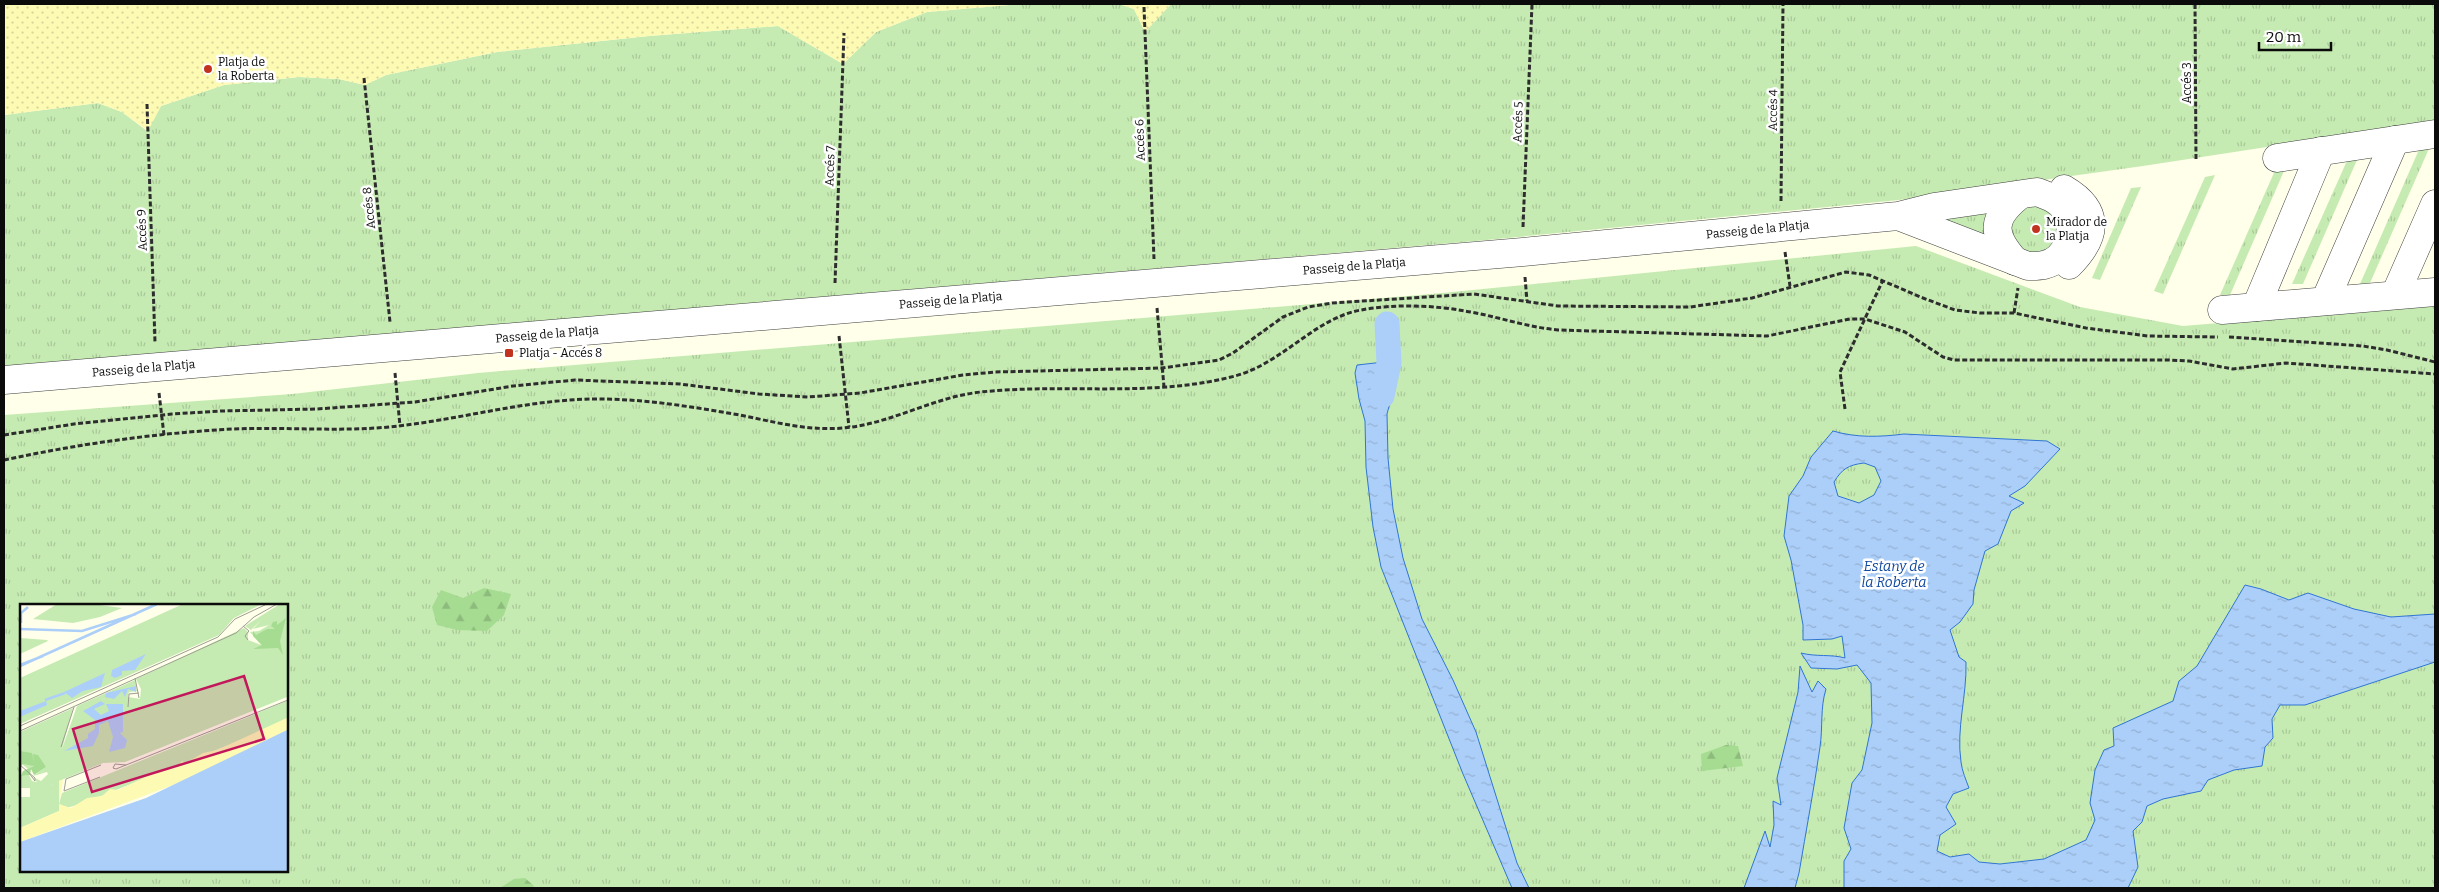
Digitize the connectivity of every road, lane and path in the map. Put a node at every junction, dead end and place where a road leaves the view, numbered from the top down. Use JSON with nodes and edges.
{"nodes":[{"id":1,"x":1532,"y":4,"type":"edge"},
{"id":2,"x":1783,"y":4,"type":"edge"},
{"id":3,"x":2195,"y":4,"type":"edge"},
{"id":4,"x":1144,"y":7,"type":"dead end"},
{"id":5,"x":844,"y":33,"type":"dead end"},
{"id":6,"x":364,"y":78,"type":"dead end"},
{"id":7,"x":147,"y":104,"type":"dead end"},
{"id":8,"x":2435,"y":134,"type":"edge"},
{"id":9,"x":2395,"y":140,"type":"junction"},
{"id":10,"x":2321,"y":151,"type":"junction"},
{"id":11,"x":2277,"y":158,"type":"dead end"},
{"id":12,"x":2196,"y":162,"type":"dead end"},
{"id":13,"x":2064,"y":189,"type":"dead end"},
{"id":14,"x":2020,"y":195,"type":"junction"},
{"id":15,"x":2435,"y":204,"type":"edge"},
{"id":16,"x":1781,"y":207,"type":"dead end"},
{"id":17,"x":1898,"y":216,"type":"junction"},
{"id":18,"x":1522,"y":231,"type":"dead end"},
{"id":19,"x":1785,"y":248,"type":"dead end"},
{"id":20,"x":2015,"y":261,"type":"junction"},
{"id":21,"x":1154,"y":263,"type":"dead end"},
{"id":22,"x":1525,"y":274,"type":"dead end"},
{"id":23,"x":2054,"y":276,"type":"dead end"},
{"id":24,"x":1883,"y":280,"type":"junction"},
{"id":25,"x":1790,"y":286,"type":"junction"},
{"id":26,"x":835,"y":289,"type":"dead end"},
{"id":27,"x":2435,"y":292,"type":"edge"},
{"id":28,"x":2395,"y":295,"type":"junction"},
{"id":29,"x":1527,"y":301,"type":"junction"},
{"id":30,"x":2325,"y":301,"type":"junction"},
{"id":31,"x":1157,"y":305,"type":"dead end"},
{"id":32,"x":2256,"y":307,"type":"junction"},
{"id":33,"x":2222,"y":310,"type":"dead end"},
{"id":34,"x":1865,"y":319,"type":"junction"},
{"id":35,"x":390,"y":326,"type":"dead end"},
{"id":36,"x":838,"y":331,"type":"dead end"},
{"id":37,"x":155,"y":346,"type":"dead end"},
{"id":38,"x":2435,"y":362,"type":"edge"},
{"id":39,"x":394,"y":368,"type":"dead end"},
{"id":40,"x":1162,"y":368,"type":"junction"},
{"id":41,"x":2435,"y":374,"type":"edge"},
{"id":42,"x":4,"y":380,"type":"edge"},
{"id":43,"x":1164,"y":387,"type":"junction"},
{"id":44,"x":159,"y":388,"type":"dead end"},
{"id":45,"x":845,"y":394,"type":"junction"},
{"id":46,"x":398,"y":404,"type":"junction"},
{"id":47,"x":1845,"y":409,"type":"dead end"},
{"id":48,"x":161,"y":415,"type":"junction"},
{"id":49,"x":400,"y":426,"type":"junction"},
{"id":50,"x":849,"y":427,"type":"junction"},
{"id":51,"x":4,"y":435,"type":"edge"},
{"id":52,"x":164,"y":435,"type":"junction"},
{"id":53,"x":4,"y":460,"type":"edge"}],
"edges":[{"from":1,"to":18,"type":"path","name":"Accés 5"},
{"from":2,"to":16,"type":"path","name":"Accés 4"},
{"from":3,"to":12,"type":"path","name":"Accés 3"},
{"from":4,"to":21,"type":"path","name":"Accés 6"},
{"from":5,"to":26,"type":"path","name":"Accés 7"},
{"from":6,"to":35,"type":"path","name":"Accés 8"},
{"from":7,"to":37,"type":"path","name":"Accés 9"},
{"from":8,"to":9,"type":"street"},
{"from":9,"to":10,"type":"street"},
{"from":9,"to":30,"type":"street"},
{"from":10,"to":11,"type":"street"},
{"from":10,"to":32,"type":"street"},
{"from":13,"to":23,"type":"street"},
{"from":14,"to":17,"type":"street","name":"Passeig de la Platja"},
{"from":14,"to":20,"type":"street"},
{"from":14,"to":20,"type":"street","name":"Passeig de la Platja"},
{"from":15,"to":28,"type":"street"},
{"from":17,"to":20,"type":"street","name":"Passeig de la Platja"},
{"from":17,"to":42,"type":"street","name":"Passeig de la Platja"},
{"from":19,"to":25,"type":"path"},
{"from":22,"to":29,"type":"path"},
{"from":24,"to":25,"type":"path"},
{"from":24,"to":34,"type":"path","bridge":true},
{"from":24,"to":38,"type":"path"},
{"from":25,"to":29,"type":"path"},
{"from":27,"to":28,"type":"street"},
{"from":28,"to":30,"type":"street"},
{"from":29,"to":40,"type":"path"},
{"from":30,"to":32,"type":"street"},
{"from":31,"to":40,"type":"path"},
{"from":32,"to":33,"type":"street"},
{"from":34,"to":41,"type":"path"},
{"from":34,"to":43,"type":"path"},
{"from":34,"to":47,"type":"path","bridge":true},
{"from":36,"to":45,"type":"path"},
{"from":39,"to":46,"type":"path"},
{"from":40,"to":43,"type":"path"},
{"from":40,"to":45,"type":"path"},
{"from":43,"to":50,"type":"path"},
{"from":44,"to":48,"type":"path"},
{"from":45,"to":46,"type":"path"},
{"from":45,"to":50,"type":"path"},
{"from":46,"to":48,"type":"path"},
{"from":46,"to":49,"type":"path"},
{"from":48,"to":51,"type":"path"},
{"from":48,"to":52,"type":"path"},
{"from":49,"to":50,"type":"path"},
{"from":49,"to":52,"type":"path"},
{"from":52,"to":53,"type":"path"}]}
